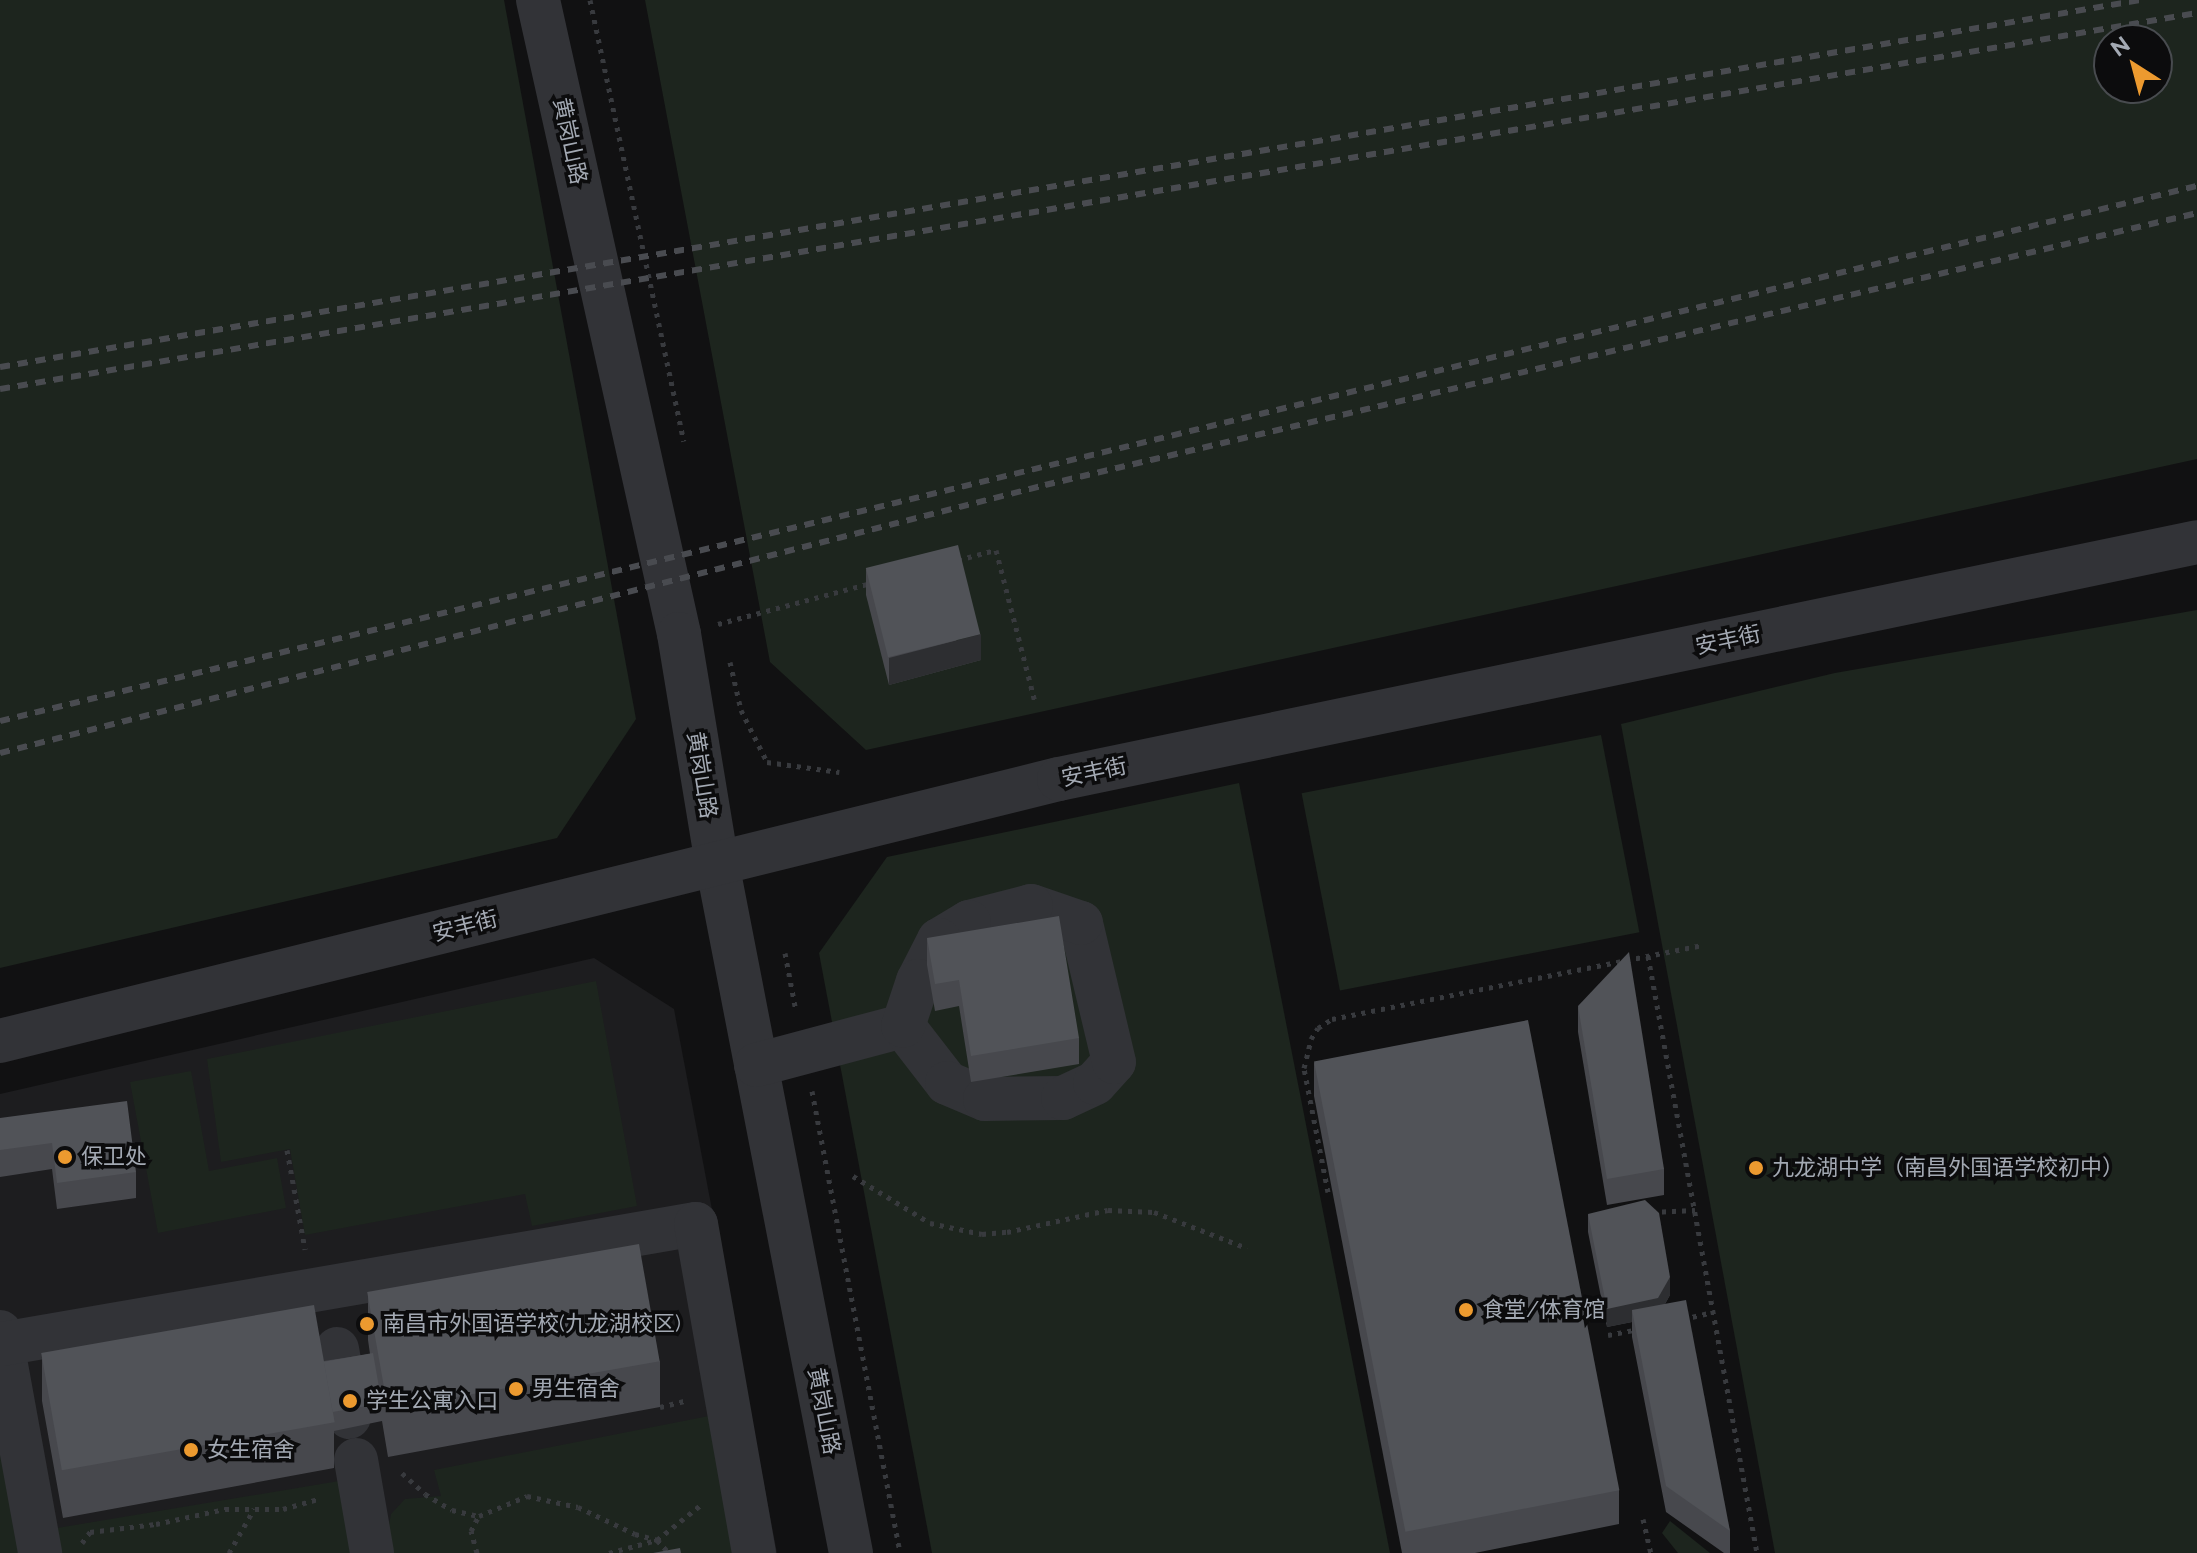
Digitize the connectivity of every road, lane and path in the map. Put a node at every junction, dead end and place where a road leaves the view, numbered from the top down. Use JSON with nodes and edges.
{"nodes":[{"id":1,"x":538,"y":0,"type":"edge"},
{"id":2,"x":590,"y":0,"type":"edge"},
{"id":3,"x":686,"y":451,"type":"dead end"},
{"id":4,"x":2197,"y":542,"type":"edge"},
{"id":5,"x":953,"y":562,"type":"edge"},
{"id":6,"x":880,"y":581,"type":"edge"},
{"id":7,"x":719,"y":607,"type":"dead end"},
{"id":8,"x":722,"y":623,"type":"junction"},
{"id":9,"x":679,"y":634,"type":"junction"},
{"id":10,"x":725,"y":637,"type":"dead end"},
{"id":11,"x":728,"y":652,"type":"dead end"},
{"id":12,"x":1035,"y":702,"type":"dead end"},
{"id":13,"x":839,"y":772,"type":"dead end"},
{"id":14,"x":717,"y":863,"type":"junction"},
{"id":15,"x":1703,"y":945,"type":"dead end"},
{"id":16,"x":785,"y":953,"type":"dead end"},
{"id":17,"x":1648,"y":956,"type":"junction"},
{"id":18,"x":903,"y":1026,"type":"junction"},
{"id":19,"x":0,"y":1041,"type":"edge"},
{"id":20,"x":804,"y":1052,"type":"junction"},
{"id":21,"x":756,"y":1065,"type":"junction"},
{"id":22,"x":287,"y":1150,"type":"dead end"},
{"id":23,"x":853,"y":1176,"type":"dead end"},
{"id":24,"x":1328,"y":1192,"type":"dead end"},
{"id":25,"x":1695,"y":1210,"type":"junction"},
{"id":26,"x":1648,"y":1212,"type":"edge"},
{"id":27,"x":1247,"y":1248,"type":"dead end"},
{"id":28,"x":312,"y":1289,"type":"junction"},
{"id":29,"x":1713,"y":1312,"type":"junction"},
{"id":30,"x":1668,"y":1322,"type":"edge"},
{"id":31,"x":1653,"y":1326,"type":"edge"},
{"id":32,"x":1608,"y":1335,"type":"dead end"},
{"id":33,"x":1,"y":1338,"type":"edge"},
{"id":34,"x":337,"y":1349,"type":"dead end"},
{"id":35,"x":355,"y":1454,"type":"junction"},
{"id":36,"x":741,"y":1481,"type":"junction"},
{"id":37,"x":254,"y":1509,"type":"junction"},
{"id":38,"x":479,"y":1516,"type":"junction"},
{"id":39,"x":1643,"y":1519,"type":"dead end"},
{"id":40,"x":657,"y":1540,"type":"junction"},
{"id":41,"x":40,"y":1553,"type":"edge"},
{"id":42,"x":75,"y":1553,"type":"edge"},
{"id":43,"x":229,"y":1553,"type":"edge"},
{"id":44,"x":372,"y":1553,"type":"edge"},
{"id":45,"x":477,"y":1553,"type":"edge"},
{"id":46,"x":609,"y":1553,"type":"edge"},
{"id":47,"x":669,"y":1553,"type":"edge"},
{"id":48,"x":754,"y":1553,"type":"edge"},
{"id":49,"x":851,"y":1553,"type":"edge"},
{"id":50,"x":900,"y":1553,"type":"edge"},
{"id":51,"x":1651,"y":1553,"type":"edge"},
{"id":52,"x":1757,"y":1553,"type":"edge"}],
"edges":[{"from":1,"to":9,"type":"street","name":"黄岗山路"},
{"from":2,"to":3,"type":"path"},
{"from":4,"to":14,"type":"street","name":"安丰街"},
{"from":5,"to":12,"type":"path"},
{"from":6,"to":8,"type":"path"},
{"from":7,"to":8,"type":"path"},
{"from":8,"to":9,"type":"path"},
{"from":8,"to":10,"type":"path"},
{"from":9,"to":14,"type":"street","name":"黄岗山路"},
{"from":11,"to":13,"type":"path"},
{"from":14,"to":19,"type":"street","name":"安丰街"},
{"from":14,"to":21,"type":"street","name":"黄岗山路"},
{"from":15,"to":17,"type":"path"},
{"from":16,"to":20,"type":"path"},
{"from":17,"to":24,"type":"path"},
{"from":17,"to":25,"type":"path"},
{"from":18,"to":18,"type":"street"},
{"from":18,"to":20,"type":"street"},
{"from":20,"to":21,"type":"street"},
{"from":20,"to":50,"type":"path"},
{"from":21,"to":49,"type":"street","name":"黄岗山路"},
{"from":22,"to":28,"type":"path"},
{"from":23,"to":27,"type":"path"},
{"from":25,"to":26,"type":"path"},
{"from":25,"to":29,"type":"path"},
{"from":28,"to":33,"type":"street"},
{"from":28,"to":36,"type":"street"},
{"from":29,"to":30,"type":"path"},
{"from":29,"to":52,"type":"path"},
{"from":31,"to":32,"type":"path"},
{"from":33,"to":41,"type":"street"},
{"from":34,"to":35,"type":"street"},
{"from":35,"to":37,"type":"path"},
{"from":35,"to":38,"type":"path"},
{"from":35,"to":44,"type":"street"},
{"from":36,"to":40,"type":"path"},
{"from":36,"to":48,"type":"street"},
{"from":37,"to":42,"type":"path"},
{"from":37,"to":43,"type":"path"},
{"from":38,"to":40,"type":"path"},
{"from":38,"to":45,"type":"path"},
{"from":39,"to":51,"type":"path"},
{"from":40,"to":46,"type":"path"},
{"from":40,"to":47,"type":"path"}]}
